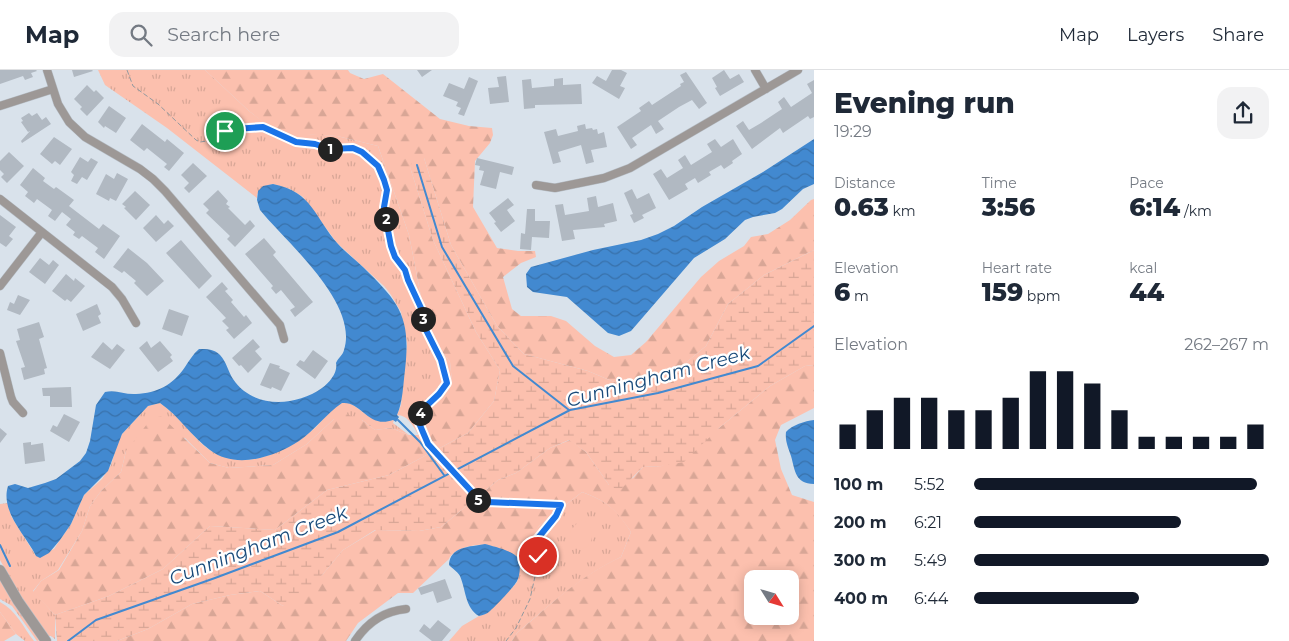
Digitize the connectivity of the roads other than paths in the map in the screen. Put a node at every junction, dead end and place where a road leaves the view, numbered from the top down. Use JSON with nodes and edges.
{"nodes":[{"id":1,"x":47,"y":70,"type":"edge"},
{"id":2,"x":755,"y":70,"type":"edge"},
{"id":3,"x":798,"y":70,"type":"edge"},
{"id":4,"x":53,"y":89,"type":"junction"},
{"id":5,"x":766,"y":89,"type":"junction"},
{"id":6,"x":0,"y":106,"type":"edge"},
{"id":7,"x":536,"y":185,"type":"dead end"},
{"id":8,"x":0,"y":200,"type":"edge"},
{"id":9,"x":42,"y":232,"type":"junction"},
{"id":10,"x":0,"y":286,"type":"edge"},
{"id":11,"x":136,"y":323,"type":"dead end"},
{"id":12,"x":284,"y":339,"type":"dead end"},
{"id":13,"x":0,"y":353,"type":"edge"},
{"id":14,"x":23,"y":413,"type":"dead end"},
{"id":15,"x":0,"y":570,"type":"edge"},
{"id":16,"x":406,"y":609,"type":"dead end"},
{"id":17,"x":46,"y":641,"type":"edge"},
{"id":18,"x":355,"y":641,"type":"edge"}],
"edges":[{"from":1,"to":4,"type":"street"},
{"from":2,"to":5,"type":"street"},
{"from":3,"to":5,"type":"street"},
{"from":4,"to":6,"type":"street"},
{"from":4,"to":12,"type":"street"},
{"from":5,"to":7,"type":"street"},
{"from":8,"to":9,"type":"street"},
{"from":9,"to":10,"type":"street"},
{"from":9,"to":11,"type":"street"},
{"from":13,"to":14,"type":"street"},
{"from":15,"to":17,"type":"street"},
{"from":16,"to":18,"type":"street"}]}
